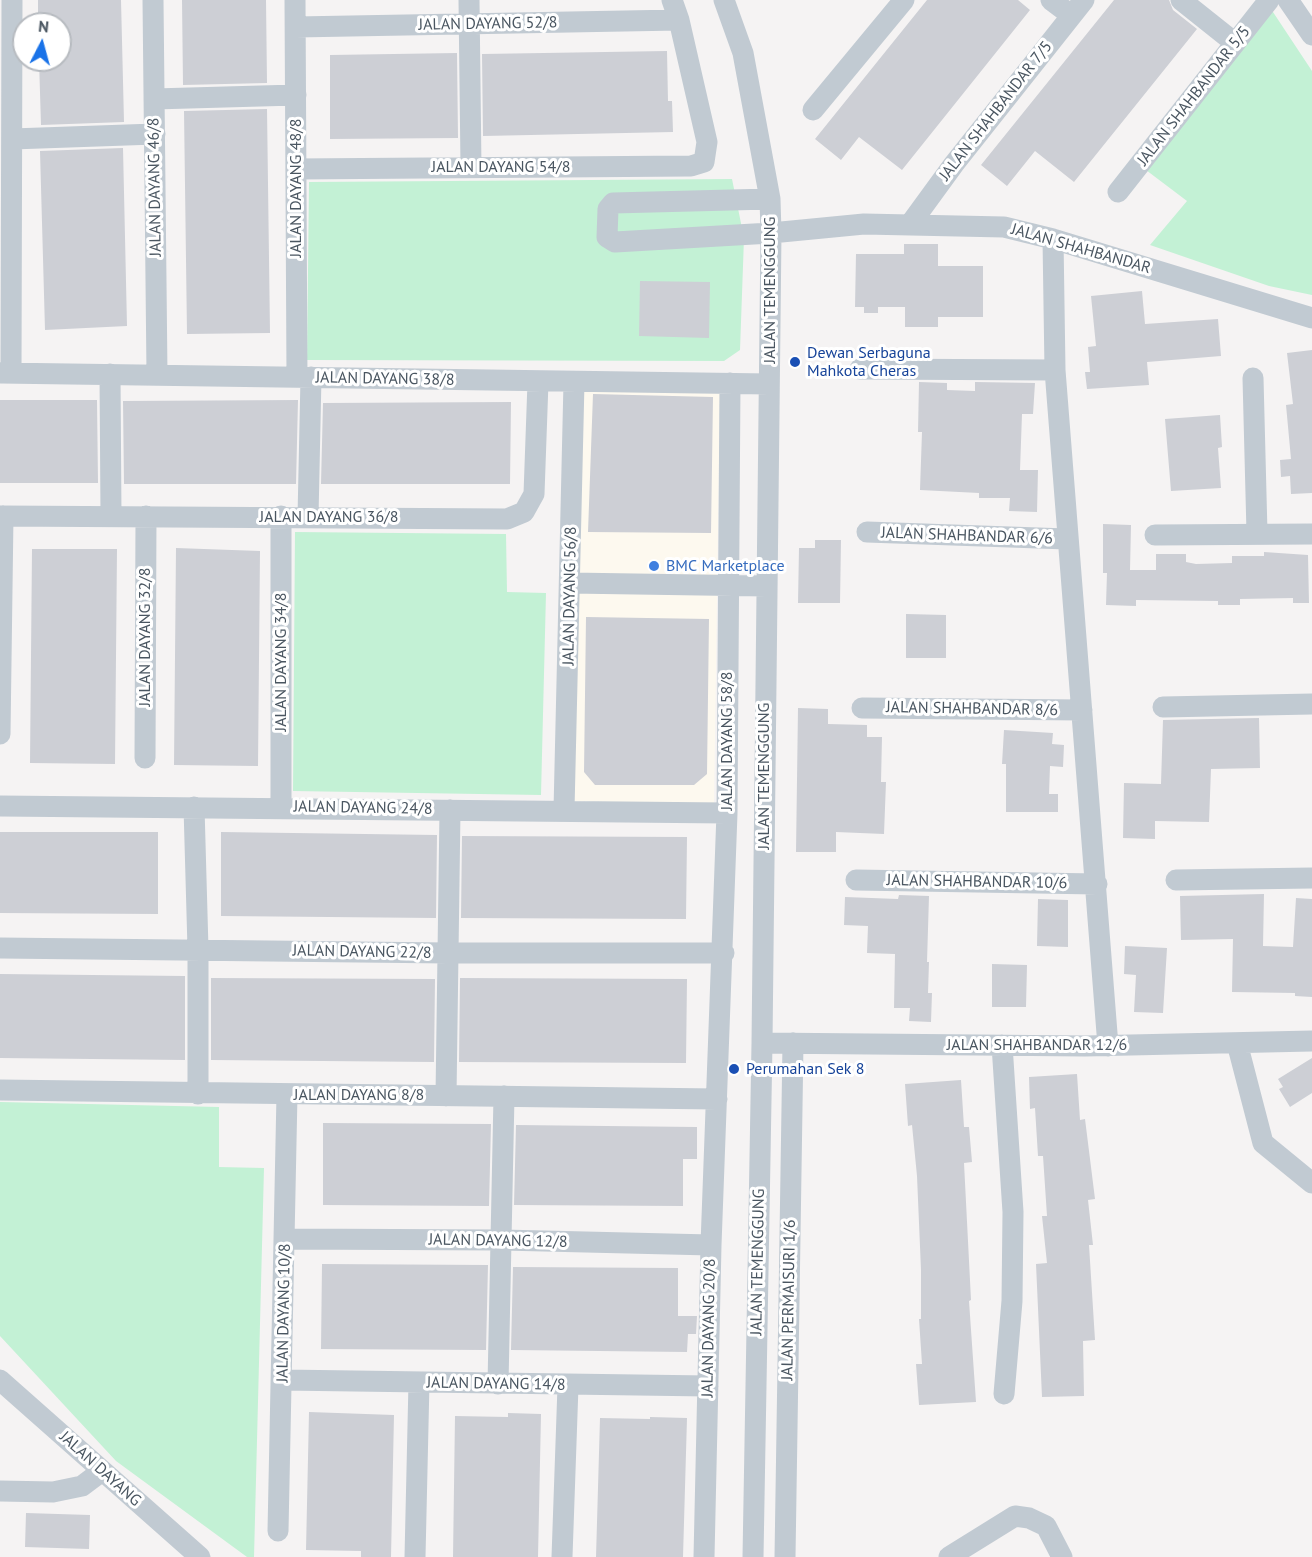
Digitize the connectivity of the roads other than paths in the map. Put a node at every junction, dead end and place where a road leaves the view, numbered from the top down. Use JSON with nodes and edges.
{"nodes":[{"id":1,"x":12,"y":0,"type":"edge"},
{"id":2,"x":153,"y":0,"type":"edge"},
{"id":3,"x":296,"y":0,"type":"edge"},
{"id":4,"x":469,"y":0,"type":"edge"},
{"id":5,"x":724,"y":0,"type":"edge"},
{"id":6,"x":904,"y":0,"type":"edge"},
{"id":7,"x":1051,"y":0,"type":"edge"},
{"id":8,"x":1181,"y":0,"type":"edge"},
{"id":9,"x":1269,"y":0,"type":"edge"},
{"id":10,"x":1288,"y":0,"type":"edge"},
{"id":11,"x":1077,"y":8,"type":"edge"},
{"id":12,"x":676,"y":10,"type":"edge"},
{"id":13,"x":469,"y":25,"type":"junction"},
{"id":14,"x":296,"y":27,"type":"junction"},
{"id":15,"x":1312,"y":34,"type":"edge"},
{"id":16,"x":1235,"y":43,"type":"junction"},
{"id":17,"x":296,"y":94,"type":"junction"},
{"id":18,"x":154,"y":99,"type":"junction"},
{"id":19,"x":813,"y":110,"type":"dead end"},
{"id":20,"x":155,"y":134,"type":"junction"},
{"id":21,"x":12,"y":139,"type":"junction"},
{"id":22,"x":6,"y":166,"type":"edge"},
{"id":23,"x":471,"y":167,"type":"junction"},
{"id":24,"x":296,"y":169,"type":"junction"},
{"id":25,"x":1118,"y":192,"type":"dead end"},
{"id":26,"x":770,"y":200,"type":"junction"},
{"id":27,"x":911,"y":223,"type":"junction"},
{"id":28,"x":771,"y":233,"type":"junction"},
{"id":29,"x":1053,"y":239,"type":"junction"},
{"id":30,"x":1312,"y":318,"type":"edge"},
{"id":31,"x":860,"y":369,"type":"dead end"},
{"id":32,"x":1055,"y":370,"type":"junction"},
{"id":33,"x":6,"y":373,"type":"edge"},
{"id":34,"x":110,"y":374,"type":"junction"},
{"id":35,"x":157,"y":374,"type":"junction"},
{"id":36,"x":304,"y":377,"type":"junction"},
{"id":37,"x":1253,"y":378,"type":"dead end"},
{"id":38,"x":538,"y":382,"type":"junction"},
{"id":39,"x":574,"y":382,"type":"junction"},
{"id":40,"x":730,"y":383,"type":"junction"},
{"id":41,"x":769,"y":384,"type":"junction"},
{"id":42,"x":2,"y":516,"type":"edge"},
{"id":43,"x":111,"y":516,"type":"junction"},
{"id":44,"x":146,"y":516,"type":"junction"},
{"id":45,"x":281,"y":516,"type":"junction"},
{"id":46,"x":308,"y":517,"type":"junction"},
{"id":47,"x":867,"y":532,"type":"dead end"},
{"id":48,"x":1257,"y":534,"type":"junction"},
{"id":49,"x":1312,"y":534,"type":"edge"},
{"id":50,"x":1155,"y":535,"type":"dead end"},
{"id":51,"x":1067,"y":539,"type":"junction"},
{"id":52,"x":570,"y":583,"type":"junction"},
{"id":53,"x":729,"y":586,"type":"junction"},
{"id":54,"x":766,"y":586,"type":"junction"},
{"id":55,"x":1312,"y":704,"type":"edge"},
{"id":56,"x":1163,"y":707,"type":"dead end"},
{"id":57,"x":862,"y":708,"type":"dead end"},
{"id":58,"x":1082,"y":711,"type":"junction"},
{"id":59,"x":0,"y":734,"type":"edge"},
{"id":60,"x":145,"y":759,"type":"dead end"},
{"id":61,"x":0,"y":806,"type":"edge"},
{"id":62,"x":194,"y":807,"type":"junction"},
{"id":63,"x":281,"y":807,"type":"junction"},
{"id":64,"x":450,"y":810,"type":"junction"},
{"id":65,"x":564,"y":810,"type":"junction"},
{"id":66,"x":727,"y":813,"type":"junction"},
{"id":67,"x":1312,"y":879,"type":"edge"},
{"id":68,"x":856,"y":880,"type":"dead end"},
{"id":69,"x":1176,"y":880,"type":"dead end"},
{"id":70,"x":1097,"y":884,"type":"junction"},
{"id":71,"x":0,"y":948,"type":"edge"},
{"id":72,"x":198,"y":949,"type":"junction"},
{"id":73,"x":448,"y":953,"type":"junction"},
{"id":74,"x":724,"y":953,"type":"junction"},
{"id":75,"x":1312,"y":1041,"type":"edge"},
{"id":76,"x":762,"y":1043,"type":"junction"},
{"id":77,"x":793,"y":1043,"type":"junction"},
{"id":78,"x":1237,"y":1043,"type":"junction"},
{"id":79,"x":1002,"y":1045,"type":"junction"},
{"id":80,"x":1108,"y":1046,"type":"junction"},
{"id":81,"x":0,"y":1090,"type":"edge"},
{"id":82,"x":198,"y":1094,"type":"junction"},
{"id":83,"x":287,"y":1094,"type":"junction"},
{"id":84,"x":446,"y":1096,"type":"junction"},
{"id":85,"x":504,"y":1096,"type":"junction"},
{"id":86,"x":717,"y":1099,"type":"junction"},
{"id":87,"x":1312,"y":1183,"type":"edge"},
{"id":88,"x":285,"y":1239,"type":"junction"},
{"id":89,"x":502,"y":1240,"type":"junction"},
{"id":90,"x":711,"y":1245,"type":"junction"},
{"id":91,"x":0,"y":1380,"type":"edge"},
{"id":92,"x":283,"y":1380,"type":"junction"},
{"id":93,"x":419,"y":1382,"type":"junction"},
{"id":94,"x":498,"y":1384,"type":"junction"},
{"id":95,"x":568,"y":1386,"type":"junction"},
{"id":96,"x":708,"y":1386,"type":"junction"},
{"id":97,"x":1004,"y":1394,"type":"dead end"},
{"id":98,"x":102,"y":1471,"type":"junction"},
{"id":99,"x":0,"y":1491,"type":"edge"},
{"id":100,"x":278,"y":1531,"type":"dead end"},
{"id":101,"x":200,"y":1557,"type":"edge"},
{"id":102,"x":415,"y":1557,"type":"edge"},
{"id":103,"x":562,"y":1557,"type":"edge"},
{"id":104,"x":704,"y":1557,"type":"edge"},
{"id":105,"x":753,"y":1557,"type":"edge"},
{"id":106,"x":785,"y":1557,"type":"edge"},
{"id":107,"x":949,"y":1557,"type":"edge"},
{"id":108,"x":1062,"y":1557,"type":"edge"}],
"edges":[{"from":1,"to":21,"type":"street"},
{"from":2,"to":18,"type":"street","name":"JALAN DAYANG 46/8"},
{"from":3,"to":14,"type":"street","name":"JALAN DAYANG 48/8"},
{"from":4,"to":13,"type":"street"},
{"from":5,"to":26,"type":"street","name":"JALAN TEMENGGUNG"},
{"from":6,"to":19,"type":"street"},
{"from":7,"to":11,"type":"street"},
{"from":8,"to":16,"type":"street"},
{"from":9,"to":16,"type":"street","name":"JALAN SHAHBANDAR 5/5"},
{"from":10,"to":15,"type":"street"},
{"from":11,"to":27,"type":"street","name":"JALAN SHAHBANDAR 7/5"},
{"from":12,"to":13,"type":"street","name":"JALAN DAYANG 52/8"},
{"from":12,"to":23,"type":"street","name":"JALAN DAYANG 54/8"},
{"from":13,"to":14,"type":"street","name":"JALAN DAYANG 52/8"},
{"from":13,"to":23,"type":"street"},
{"from":14,"to":17,"type":"street","name":"JALAN DAYANG 48/8"},
{"from":16,"to":25,"type":"street","name":"JALAN SHAHBANDAR 5/5"},
{"from":17,"to":18,"type":"street"},
{"from":17,"to":24,"type":"street","name":"JALAN DAYANG 48/8"},
{"from":18,"to":20,"type":"street","name":"JALAN DAYANG 46/8"},
{"from":20,"to":21,"type":"street"},
{"from":20,"to":35,"type":"street","name":"JALAN DAYANG 46/8"},
{"from":21,"to":22,"type":"street"},
{"from":22,"to":33,"type":"street"},
{"from":23,"to":24,"type":"street","name":"JALAN DAYANG 54/8"},
{"from":24,"to":36,"type":"street","name":"JALAN DAYANG 48/8"},
{"from":26,"to":28,"type":"street","name":"JALAN TEMENGGUNG"},
{"from":26,"to":28,"type":"street","name":"JALAN SHAHBANDAR"},
{"from":27,"to":28,"type":"street","name":"JALAN SHAHBANDAR"},
{"from":27,"to":29,"type":"street","name":"JALAN SHAHBANDAR"},
{"from":28,"to":41,"type":"street","name":"JALAN TEMENGGUNG"},
{"from":29,"to":30,"type":"street","name":"JALAN SHAHBANDAR"},
{"from":29,"to":32,"type":"street"},
{"from":31,"to":32,"type":"street"},
{"from":32,"to":51,"type":"street"},
{"from":33,"to":34,"type":"street","name":"JALAN DAYANG 38/8"},
{"from":34,"to":35,"type":"street","name":"JALAN DAYANG 38/8"},
{"from":34,"to":43,"type":"street"},
{"from":35,"to":36,"type":"street","name":"JALAN DAYANG 38/8"},
{"from":36,"to":38,"type":"street","name":"JALAN DAYANG 38/8"},
{"from":36,"to":46,"type":"street","name":"JALAN DAYANG 48/8"},
{"from":37,"to":48,"type":"street"},
{"from":38,"to":39,"type":"street","name":"JALAN DAYANG 38/8"},
{"from":38,"to":46,"type":"street","name":"JALAN DAYANG 36/8"},
{"from":39,"to":40,"type":"street","name":"JALAN DAYANG 38/8"},
{"from":39,"to":52,"type":"street","name":"JALAN DAYANG 56/8"},
{"from":40,"to":41,"type":"street","name":"JALAN DAYANG 38/8"},
{"from":40,"to":53,"type":"street","name":"JALAN DAYANG 58/8"},
{"from":41,"to":54,"type":"street","name":"JALAN TEMENGGUNG"},
{"from":42,"to":43,"type":"street","name":"JALAN DAYANG 36/8"},
{"from":42,"to":59,"type":"street"},
{"from":43,"to":44,"type":"street","name":"JALAN DAYANG 36/8"},
{"from":44,"to":45,"type":"street","name":"JALAN DAYANG 36/8"},
{"from":44,"to":60,"type":"street","name":"JALAN DAYANG 32/8"},
{"from":45,"to":46,"type":"street","name":"JALAN DAYANG 36/8"},
{"from":45,"to":63,"type":"street","name":"JALAN DAYANG 34/8"},
{"from":47,"to":51,"type":"street","name":"JALAN SHAHBANDAR 6/6"},
{"from":48,"to":49,"type":"street"},
{"from":48,"to":50,"type":"street"},
{"from":51,"to":58,"type":"street"},
{"from":52,"to":53,"type":"street"},
{"from":52,"to":65,"type":"street","name":"JALAN DAYANG 56/8"},
{"from":53,"to":54,"type":"street"},
{"from":53,"to":66,"type":"street","name":"JALAN DAYANG 58/8"},
{"from":54,"to":76,"type":"street","name":"JALAN TEMENGGUNG"},
{"from":55,"to":56,"type":"street"},
{"from":57,"to":58,"type":"street","name":"JALAN SHAHBANDAR 8/6"},
{"from":58,"to":70,"type":"street"},
{"from":61,"to":62,"type":"street","name":"JALAN DAYANG 24/8"},
{"from":62,"to":63,"type":"street","name":"JALAN DAYANG 24/8"},
{"from":62,"to":72,"type":"street"},
{"from":63,"to":64,"type":"street","name":"JALAN DAYANG 24/8"},
{"from":64,"to":65,"type":"street","name":"JALAN DAYANG 24/8"},
{"from":64,"to":73,"type":"street"},
{"from":65,"to":66,"type":"street","name":"JALAN DAYANG 24/8"},
{"from":66,"to":74,"type":"street","name":"JALAN DAYANG 58/8"},
{"from":67,"to":69,"type":"street"},
{"from":68,"to":70,"type":"street","name":"JALAN SHAHBANDAR 10/6"},
{"from":70,"to":80,"type":"street"},
{"from":71,"to":72,"type":"street","name":"JALAN DAYANG 22/8"},
{"from":72,"to":73,"type":"street","name":"JALAN DAYANG 22/8"},
{"from":72,"to":82,"type":"street"},
{"from":73,"to":74,"type":"street","name":"JALAN DAYANG 22/8"},
{"from":73,"to":84,"type":"street"},
{"from":74,"to":86,"type":"street","name":"JALAN DAYANG 58/8"},
{"from":75,"to":78,"type":"street","name":"JALAN SHAHBANDAR 12/6"},
{"from":76,"to":77,"type":"street","name":"JALAN SHAHBANDAR 12/6"},
{"from":76,"to":105,"type":"street","name":"JALAN TEMENGGUNG"},
{"from":77,"to":79,"type":"street","name":"JALAN SHAHBANDAR 12/6"},
{"from":77,"to":106,"type":"street","name":"JALAN PERMAISURI 1/6"},
{"from":78,"to":80,"type":"street","name":"JALAN SHAHBANDAR 12/6"},
{"from":78,"to":87,"type":"street"},
{"from":79,"to":80,"type":"street","name":"JALAN SHAHBANDAR 12/6"},
{"from":79,"to":97,"type":"street"},
{"from":81,"to":82,"type":"street","name":"JALAN DAYANG 8/8"},
{"from":82,"to":83,"type":"street","name":"JALAN DAYANG 8/8"},
{"from":83,"to":84,"type":"street","name":"JALAN DAYANG 8/8"},
{"from":83,"to":88,"type":"street","name":"JALAN DAYANG 10/8"},
{"from":84,"to":85,"type":"street","name":"JALAN DAYANG 8/8"},
{"from":85,"to":86,"type":"street","name":"JALAN DAYANG 8/8"},
{"from":85,"to":89,"type":"street"},
{"from":86,"to":90,"type":"street","name":"JALAN DAYANG 20/8"},
{"from":88,"to":89,"type":"street","name":"JALAN DAYANG 12/8"},
{"from":88,"to":92,"type":"street","name":"JALAN DAYANG 10/8"},
{"from":89,"to":90,"type":"street","name":"JALAN DAYANG 12/8"},
{"from":89,"to":94,"type":"street"},
{"from":90,"to":96,"type":"street","name":"JALAN DAYANG 20/8"},
{"from":91,"to":98,"type":"street","name":"JALAN DAYANG"},
{"from":92,"to":93,"type":"street","name":"JALAN DAYANG 14/8"},
{"from":92,"to":100,"type":"street","name":"JALAN DAYANG 10/8"},
{"from":93,"to":94,"type":"street","name":"JALAN DAYANG 14/8"},
{"from":93,"to":102,"type":"street"},
{"from":94,"to":95,"type":"street","name":"JALAN DAYANG 14/8"},
{"from":95,"to":96,"type":"street","name":"JALAN DAYANG 14/8"},
{"from":95,"to":103,"type":"street"},
{"from":96,"to":104,"type":"street","name":"JALAN DAYANG 20/8"},
{"from":98,"to":99,"type":"street"},
{"from":98,"to":101,"type":"street","name":"JALAN DAYANG"},
{"from":107,"to":108,"type":"street"}]}
